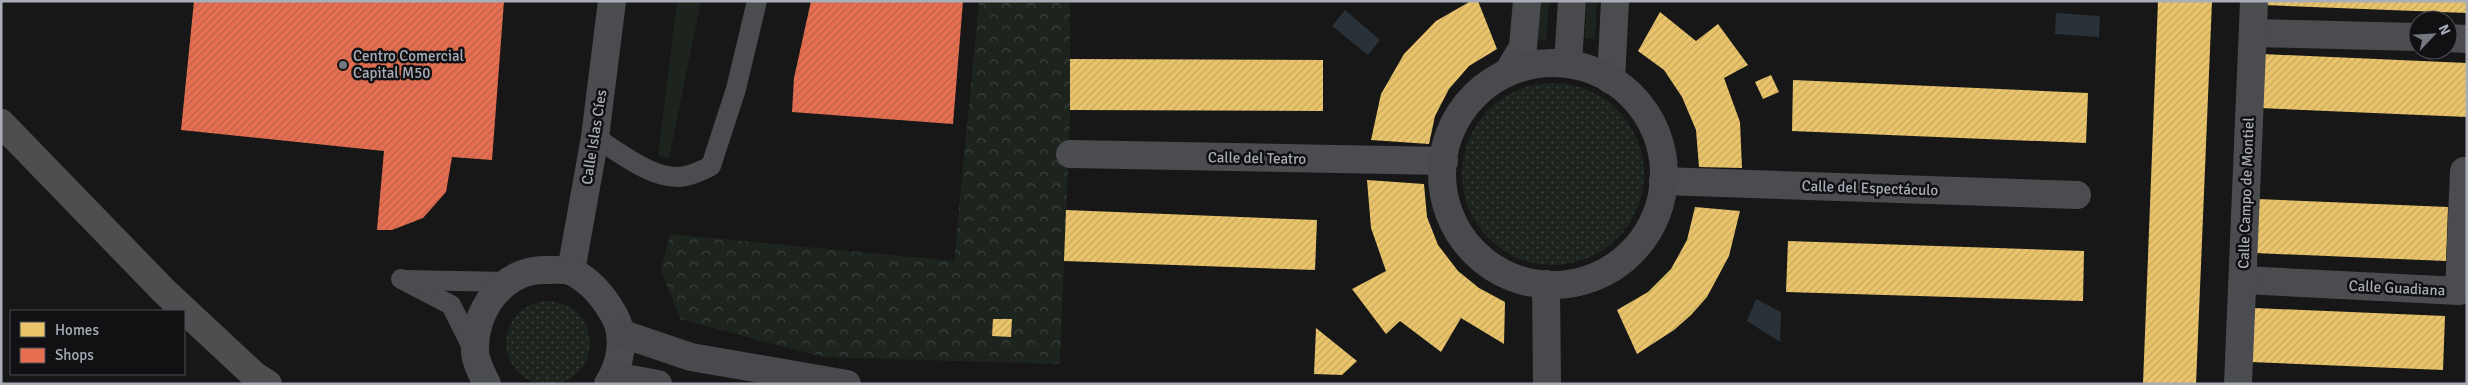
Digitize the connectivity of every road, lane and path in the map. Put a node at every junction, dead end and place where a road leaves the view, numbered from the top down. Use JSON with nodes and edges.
{"nodes":[{"id":1,"x":612,"y":1,"type":"edge"},
{"id":2,"x":757,"y":1,"type":"edge"},
{"id":3,"x":1527,"y":1,"type":"edge"},
{"id":4,"x":1572,"y":1,"type":"edge"},
{"id":5,"x":1615,"y":1,"type":"edge"},
{"id":6,"x":2254,"y":1,"type":"edge"},
{"id":7,"x":2253,"y":33,"type":"junction"},
{"id":8,"x":2408,"y":37,"type":"edge"},
{"id":9,"x":1568,"y":63,"type":"junction"},
{"id":10,"x":1508,"y":72,"type":"junction"},
{"id":11,"x":1611,"y":80,"type":"junction"},
{"id":12,"x":1,"y":123,"type":"edge"},
{"id":13,"x":595,"y":137,"type":"junction"},
{"id":14,"x":1070,"y":154,"type":"dead end"},
{"id":15,"x":1444,"y":161,"type":"junction"},
{"id":16,"x":2467,"y":171,"type":"edge"},
{"id":17,"x":1663,"y":181,"type":"junction"},
{"id":18,"x":2077,"y":194,"type":"dead end"},
{"id":19,"x":571,"y":271,"type":"junction"},
{"id":20,"x":2243,"y":280,"type":"junction"},
{"id":21,"x":508,"y":282,"type":"junction"},
{"id":22,"x":1546,"y":284,"type":"junction"},
{"id":23,"x":184,"y":310,"type":"edge"},
{"id":24,"x":185,"y":311,"type":"edge"},
{"id":25,"x":620,"y":333,"type":"junction"},
{"id":26,"x":475,"y":353,"type":"junction"},
{"id":27,"x":611,"y":380,"type":"edge"},
{"id":28,"x":268,"y":384,"type":"edge"},
{"id":29,"x":487,"y":384,"type":"edge"},
{"id":30,"x":658,"y":384,"type":"edge"},
{"id":31,"x":847,"y":384,"type":"edge"},
{"id":32,"x":1547,"y":384,"type":"edge"},
{"id":33,"x":2238,"y":384,"type":"edge"}],
"edges":[{"from":1,"to":13,"type":"street","name":"Calle Islas Cíes"},
{"from":2,"to":13,"type":"lane"},
{"from":3,"to":10,"type":"street"},
{"from":4,"to":9,"type":"street"},
{"from":5,"to":11,"type":"street"},
{"from":6,"to":7,"type":"street","name":"Calle Campo de Montiel"},
{"from":7,"to":8,"type":"street"},
{"from":7,"to":20,"type":"street","name":"Calle Campo de Montiel"},
{"from":9,"to":10,"type":"street"},
{"from":9,"to":11,"type":"street"},
{"from":10,"to":15,"type":"street"},
{"from":11,"to":17,"type":"street"},
{"from":12,"to":23,"type":"highway"},
{"from":13,"to":19,"type":"street","name":"Calle Islas Cíes"},
{"from":14,"to":15,"type":"street","name":"Calle del Teatro"},
{"from":15,"to":22,"type":"street"},
{"from":16,"to":20,"type":"street","name":"Calle Guadiana"},
{"from":17,"to":18,"type":"street","name":"Calle del Espectáculo"},
{"from":17,"to":22,"type":"street"},
{"from":19,"to":21,"type":"street"},
{"from":19,"to":25,"type":"street"},
{"from":20,"to":33,"type":"street","name":"Calle Campo de Montiel"},
{"from":21,"to":26,"type":"street"},
{"from":21,"to":26,"type":"lane"},
{"from":22,"to":32,"type":"street"},
{"from":24,"to":28,"type":"highway"},
{"from":25,"to":27,"type":"street"},
{"from":25,"to":31,"type":"street"},
{"from":26,"to":29,"type":"street"},
{"from":27,"to":30,"type":"street"}]}
